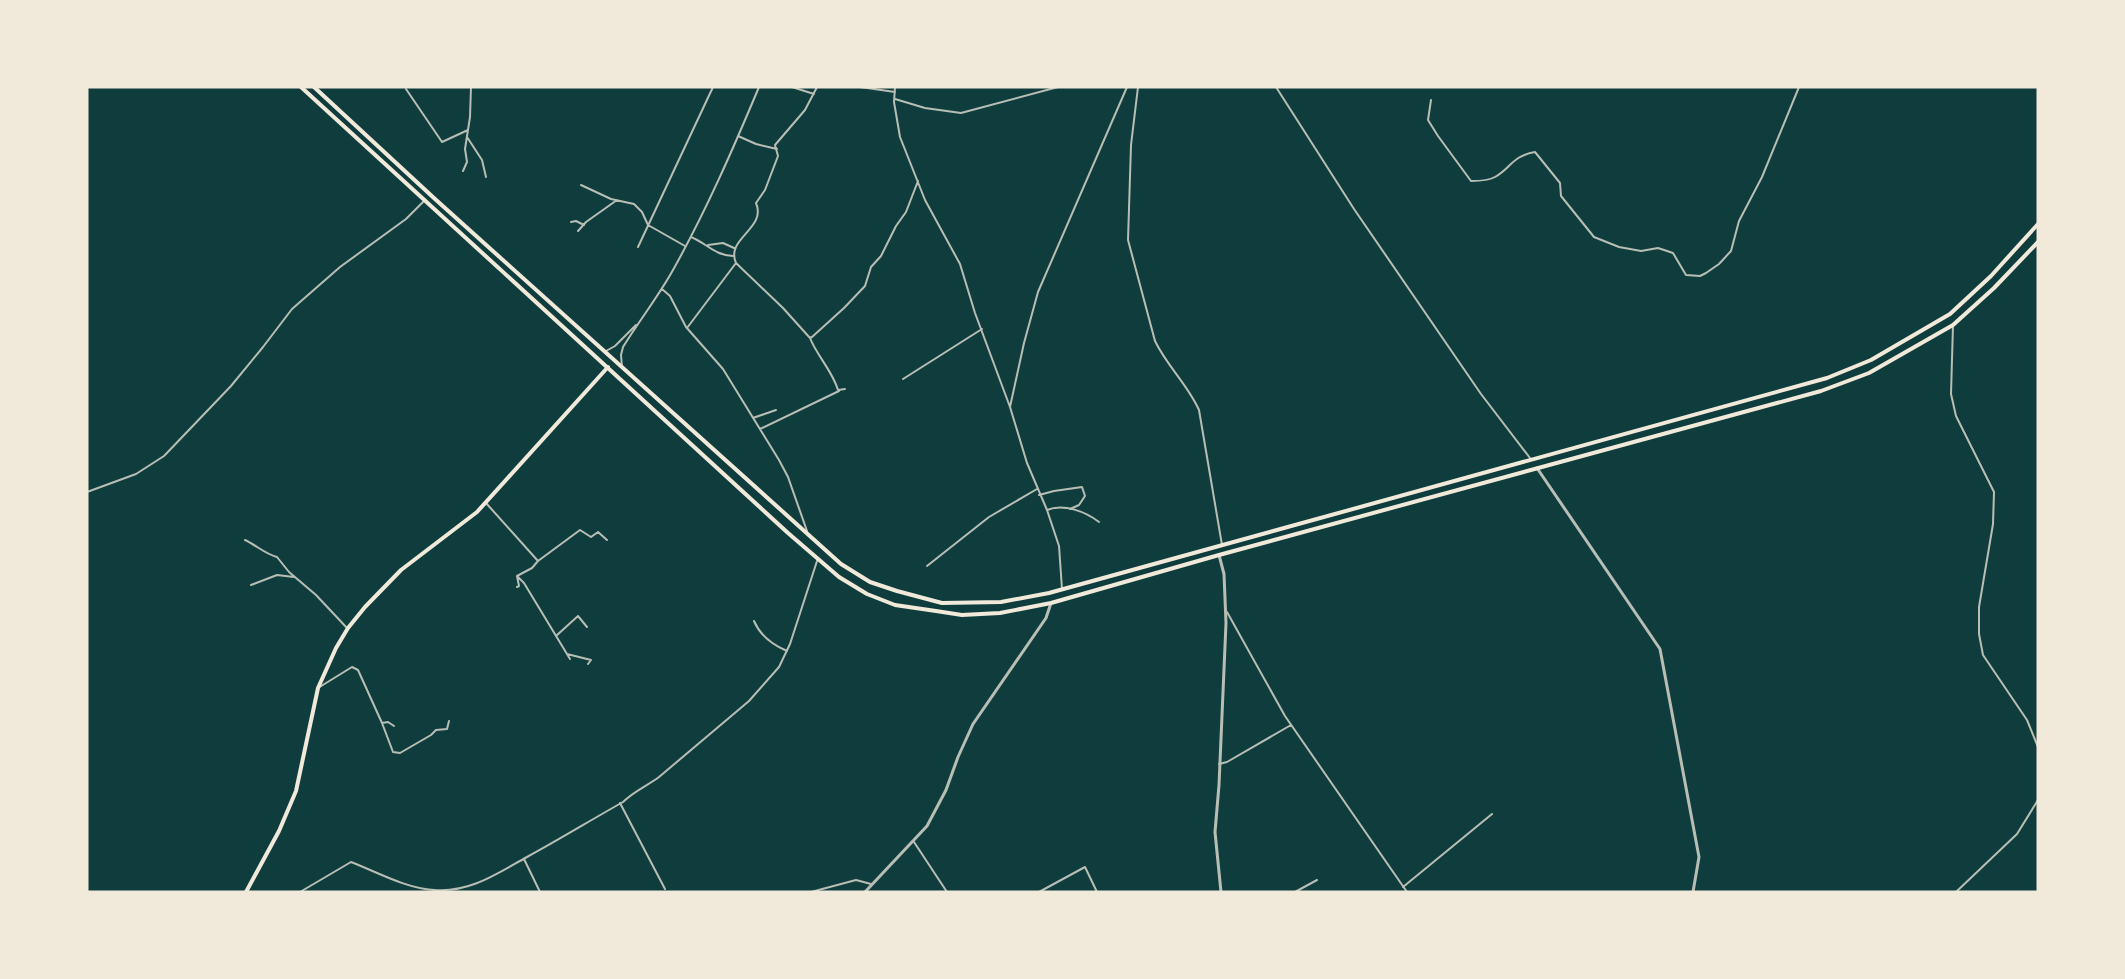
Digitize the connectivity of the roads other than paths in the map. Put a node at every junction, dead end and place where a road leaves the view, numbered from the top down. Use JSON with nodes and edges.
{"nodes":[{"id":1,"x":301,"y":87,"type":"edge"},
{"id":2,"x":314,"y":87,"type":"edge"},
{"id":3,"x":471,"y":87,"type":"edge"},
{"id":4,"x":713,"y":87,"type":"edge"},
{"id":5,"x":759,"y":87,"type":"edge"},
{"id":6,"x":792,"y":87,"type":"edge"},
{"id":7,"x":817,"y":87,"type":"edge"},
{"id":8,"x":860,"y":87,"type":"edge"},
{"id":9,"x":895,"y":87,"type":"edge"},
{"id":10,"x":1058,"y":87,"type":"edge"},
{"id":11,"x":1127,"y":87,"type":"edge"},
{"id":12,"x":1138,"y":87,"type":"edge"},
{"id":13,"x":1276,"y":87,"type":"edge"},
{"id":14,"x":1799,"y":87,"type":"edge"},
{"id":15,"x":406,"y":89,"type":"dead end"},
{"id":16,"x":895,"y":92,"type":"junction"},
{"id":17,"x":813,"y":94,"type":"junction"},
{"id":18,"x":894,"y":99,"type":"junction"},
{"id":19,"x":1431,"y":100,"type":"dead end"},
{"id":20,"x":468,"y":130,"type":"junction"},
{"id":21,"x":738,"y":136,"type":"junction"},
{"id":22,"x":467,"y":137,"type":"junction"},
{"id":23,"x":777,"y":149,"type":"junction"},
{"id":24,"x":463,"y":171,"type":"dead end"},
{"id":25,"x":486,"y":177,"type":"dead end"},
{"id":26,"x":918,"y":181,"type":"junction"},
{"id":27,"x":581,"y":185,"type":"dead end"},
{"id":28,"x":617,"y":200,"type":"junction"},
{"id":29,"x":424,"y":201,"type":"junction"},
{"id":30,"x":572,"y":222,"type":"dead end"},
{"id":31,"x":2038,"y":224,"type":"edge"},
{"id":32,"x":585,"y":225,"type":"junction"},
{"id":33,"x":648,"y":225,"type":"junction"},
{"id":34,"x":578,"y":231,"type":"dead end"},
{"id":35,"x":690,"y":236,"type":"junction"},
{"id":36,"x":2038,"y":242,"type":"edge"},
{"id":37,"x":708,"y":245,"type":"junction"},
{"id":38,"x":685,"y":246,"type":"junction"},
{"id":39,"x":638,"y":247,"type":"dead end"},
{"id":40,"x":734,"y":248,"type":"junction"},
{"id":41,"x":733,"y":256,"type":"junction"},
{"id":42,"x":736,"y":262,"type":"junction"},
{"id":43,"x":662,"y":289,"type":"junction"},
{"id":44,"x":640,"y":321,"type":"junction"},
{"id":45,"x":1953,"y":325,"type":"junction"},
{"id":46,"x":687,"y":328,"type":"junction"},
{"id":47,"x":982,"y":329,"type":"junction"},
{"id":48,"x":810,"y":338,"type":"junction"},
{"id":49,"x":605,"y":352,"type":"junction"},
{"id":50,"x":608,"y":367,"type":"junction"},
{"id":51,"x":622,"y":368,"type":"junction"},
{"id":52,"x":903,"y":379,"type":"dead end"},
{"id":53,"x":845,"y":389,"type":"dead end"},
{"id":54,"x":646,"y":390,"type":"junction"},
{"id":55,"x":839,"y":391,"type":"junction"},
{"id":56,"x":640,"y":396,"type":"junction"},
{"id":57,"x":1010,"y":407,"type":"junction"},
{"id":58,"x":776,"y":410,"type":"dead end"},
{"id":59,"x":753,"y":418,"type":"junction"},
{"id":60,"x":760,"y":429,"type":"junction"},
{"id":61,"x":1531,"y":460,"type":"junction"},
{"id":62,"x":1509,"y":466,"type":"junction"},
{"id":63,"x":1537,"y":468,"type":"junction"},
{"id":64,"x":1511,"y":475,"type":"junction"},
{"id":65,"x":1037,"y":489,"type":"junction"},
{"id":66,"x":87,"y":492,"type":"edge"},
{"id":67,"x":1039,"y":495,"type":"junction"},
{"id":68,"x":486,"y":503,"type":"junction"},
{"id":69,"x":1071,"y":509,"type":"junction"},
{"id":70,"x":1047,"y":510,"type":"junction"},
{"id":71,"x":1099,"y":522,"type":"dead end"},
{"id":72,"x":808,"y":534,"type":"junction"},
{"id":73,"x":245,"y":540,"type":"dead end"},
{"id":74,"x":607,"y":540,"type":"dead end"},
{"id":75,"x":1222,"y":545,"type":"junction"},
{"id":76,"x":1219,"y":555,"type":"junction"},
{"id":77,"x":818,"y":558,"type":"junction"},
{"id":78,"x":538,"y":561,"type":"junction"},
{"id":79,"x":927,"y":566,"type":"dead end"},
{"id":80,"x":1138,"y":568,"type":"junction"},
{"id":81,"x":517,"y":576,"type":"junction"},
{"id":82,"x":294,"y":577,"type":"junction"},
{"id":83,"x":1140,"y":577,"type":"junction"},
{"id":84,"x":251,"y":585,"type":"dead end"},
{"id":85,"x":517,"y":587,"type":"dead end"},
{"id":86,"x":1062,"y":589,"type":"junction"},
{"id":87,"x":1051,"y":603,"type":"junction"},
{"id":88,"x":1226,"y":609,"type":"junction"},
{"id":89,"x":754,"y":621,"type":"dead end"},
{"id":90,"x":587,"y":627,"type":"dead end"},
{"id":91,"x":348,"y":628,"type":"junction"},
{"id":92,"x":556,"y":636,"type":"junction"},
{"id":93,"x":787,"y":651,"type":"junction"},
{"id":94,"x":567,"y":654,"type":"junction"},
{"id":95,"x":570,"y":659,"type":"dead end"},
{"id":96,"x":588,"y":664,"type":"dead end"},
{"id":97,"x":318,"y":688,"type":"junction"},
{"id":98,"x":449,"y":721,"type":"dead end"},
{"id":99,"x":382,"y":723,"type":"junction"},
{"id":100,"x":1291,"y":725,"type":"junction"},
{"id":101,"x":394,"y":726,"type":"dead end"},
{"id":102,"x":2038,"y":747,"type":"edge"},
{"id":103,"x":1219,"y":764,"type":"junction"},
{"id":104,"x":2038,"y":800,"type":"edge"},
{"id":105,"x":620,"y":803,"type":"junction"},
{"id":106,"x":1492,"y":814,"type":"dead end"},
{"id":107,"x":914,"y":842,"type":"junction"},
{"id":108,"x":524,"y":859,"type":"junction"},
{"id":109,"x":1317,"y":880,"type":"dead end"},
{"id":110,"x":871,"y":884,"type":"junction"},
{"id":111,"x":1403,"y":887,"type":"junction"},
{"id":112,"x":666,"y":889,"type":"dead end"},
{"id":113,"x":246,"y":892,"type":"edge"},
{"id":114,"x":300,"y":892,"type":"edge"},
{"id":115,"x":540,"y":892,"type":"edge"},
{"id":116,"x":811,"y":892,"type":"edge"},
{"id":117,"x":865,"y":892,"type":"edge"},
{"id":118,"x":947,"y":892,"type":"edge"},
{"id":119,"x":1039,"y":892,"type":"edge"},
{"id":120,"x":1097,"y":892,"type":"edge"},
{"id":121,"x":1221,"y":892,"type":"edge"},
{"id":122,"x":1295,"y":892,"type":"edge"},
{"id":123,"x":1407,"y":892,"type":"edge"},
{"id":124,"x":1694,"y":892,"type":"edge"},
{"id":125,"x":1956,"y":892,"type":"edge"}],
"edges":[{"from":1,"to":29,"type":"main road"},
{"from":2,"to":49,"type":"main road"},
{"from":3,"to":20,"type":"street"},
{"from":4,"to":33,"type":"street"},
{"from":5,"to":21,"type":"street"},
{"from":6,"to":17,"type":"street"},
{"from":7,"to":17,"type":"street"},
{"from":8,"to":16,"type":"street"},
{"from":9,"to":16,"type":"street"},
{"from":10,"to":18,"type":"street"},
{"from":11,"to":57,"type":"street"},
{"from":12,"to":75,"type":"street"},
{"from":13,"to":61,"type":"street"},
{"from":14,"to":19,"type":"street"},
{"from":15,"to":20,"type":"street"},
{"from":16,"to":18,"type":"street"},
{"from":17,"to":23,"type":"street"},
{"from":18,"to":26,"type":"street"},
{"from":20,"to":22,"type":"street"},
{"from":21,"to":23,"type":"street"},
{"from":21,"to":35,"type":"street"},
{"from":22,"to":24,"type":"street"},
{"from":22,"to":25,"type":"street"},
{"from":23,"to":40,"type":"street"},
{"from":26,"to":47,"type":"street"},
{"from":26,"to":48,"type":"street"},
{"from":27,"to":28,"type":"street"},
{"from":28,"to":32,"type":"street"},
{"from":28,"to":33,"type":"street"},
{"from":29,"to":50,"type":"main road"},
{"from":29,"to":66,"type":"street"},
{"from":30,"to":32,"type":"street"},
{"from":31,"to":61,"type":"main road"},
{"from":32,"to":34,"type":"street"},
{"from":33,"to":38,"type":"street"},
{"from":33,"to":39,"type":"street"},
{"from":35,"to":37,"type":"street"},
{"from":35,"to":38,"type":"street"},
{"from":36,"to":45,"type":"main road"},
{"from":37,"to":40,"type":"street"},
{"from":37,"to":41,"type":"street"},
{"from":38,"to":43,"type":"street"},
{"from":40,"to":41,"type":"street"},
{"from":41,"to":42,"type":"street"},
{"from":42,"to":46,"type":"street"},
{"from":42,"to":48,"type":"street"},
{"from":43,"to":44,"type":"street"},
{"from":43,"to":46,"type":"street"},
{"from":44,"to":49,"type":"street"},
{"from":44,"to":51,"type":"street"},
{"from":45,"to":63,"type":"main road"},
{"from":45,"to":102,"type":"street"},
{"from":46,"to":59,"type":"street"},
{"from":47,"to":52,"type":"street"},
{"from":47,"to":57,"type":"street"},
{"from":48,"to":55,"type":"street"},
{"from":49,"to":51,"type":"main road"},
{"from":50,"to":56,"type":"main road"},
{"from":50,"to":68,"type":"main road"},
{"from":51,"to":54,"type":"main road"},
{"from":53,"to":55,"type":"street"},
{"from":54,"to":56,"type":"main road"},
{"from":54,"to":72,"type":"main road"},
{"from":55,"to":60,"type":"street"},
{"from":56,"to":77,"type":"main road"},
{"from":57,"to":65,"type":"street"},
{"from":58,"to":59,"type":"street"},
{"from":59,"to":60,"type":"street"},
{"from":60,"to":72,"type":"street"},
{"from":61,"to":62,"type":"main road"},
{"from":62,"to":64,"type":"main road"},
{"from":62,"to":75,"type":"main road"},
{"from":63,"to":64,"type":"main road"},
{"from":63,"to":124,"type":"street"},
{"from":64,"to":76,"type":"main road"},
{"from":65,"to":67,"type":"street"},
{"from":65,"to":79,"type":"street"},
{"from":67,"to":69,"type":"street"},
{"from":67,"to":70,"type":"street"},
{"from":68,"to":78,"type":"street"},
{"from":68,"to":91,"type":"main road"},
{"from":69,"to":70,"type":"street"},
{"from":69,"to":71,"type":"street"},
{"from":70,"to":86,"type":"street"},
{"from":72,"to":86,"type":"main road"},
{"from":73,"to":82,"type":"street"},
{"from":74,"to":78,"type":"street"},
{"from":75,"to":80,"type":"main road"},
{"from":76,"to":83,"type":"main road"},
{"from":76,"to":88,"type":"street"},
{"from":77,"to":87,"type":"main road"},
{"from":77,"to":93,"type":"street"},
{"from":78,"to":81,"type":"street"},
{"from":80,"to":83,"type":"main road"},
{"from":80,"to":86,"type":"main road"},
{"from":81,"to":85,"type":"street"},
{"from":81,"to":92,"type":"street"},
{"from":82,"to":84,"type":"street"},
{"from":82,"to":91,"type":"street"},
{"from":83,"to":87,"type":"main road"},
{"from":87,"to":107,"type":"street"},
{"from":88,"to":100,"type":"street"},
{"from":88,"to":103,"type":"street"},
{"from":89,"to":93,"type":"street"},
{"from":90,"to":92,"type":"street"},
{"from":91,"to":97,"type":"main road"},
{"from":92,"to":94,"type":"street"},
{"from":93,"to":105,"type":"street"},
{"from":94,"to":95,"type":"street"},
{"from":94,"to":96,"type":"street"},
{"from":97,"to":99,"type":"street"},
{"from":97,"to":113,"type":"main road"},
{"from":98,"to":99,"type":"street"},
{"from":99,"to":101,"type":"street"},
{"from":100,"to":103,"type":"street"},
{"from":100,"to":111,"type":"street"},
{"from":103,"to":121,"type":"street"},
{"from":104,"to":125,"type":"street"},
{"from":105,"to":108,"type":"street"},
{"from":105,"to":112,"type":"street"},
{"from":106,"to":111,"type":"street"},
{"from":107,"to":110,"type":"street"},
{"from":107,"to":118,"type":"street"},
{"from":108,"to":114,"type":"street"},
{"from":108,"to":115,"type":"street"},
{"from":109,"to":122,"type":"street"},
{"from":110,"to":116,"type":"street"},
{"from":110,"to":117,"type":"street"},
{"from":111,"to":123,"type":"street"},
{"from":119,"to":120,"type":"street"}]}
